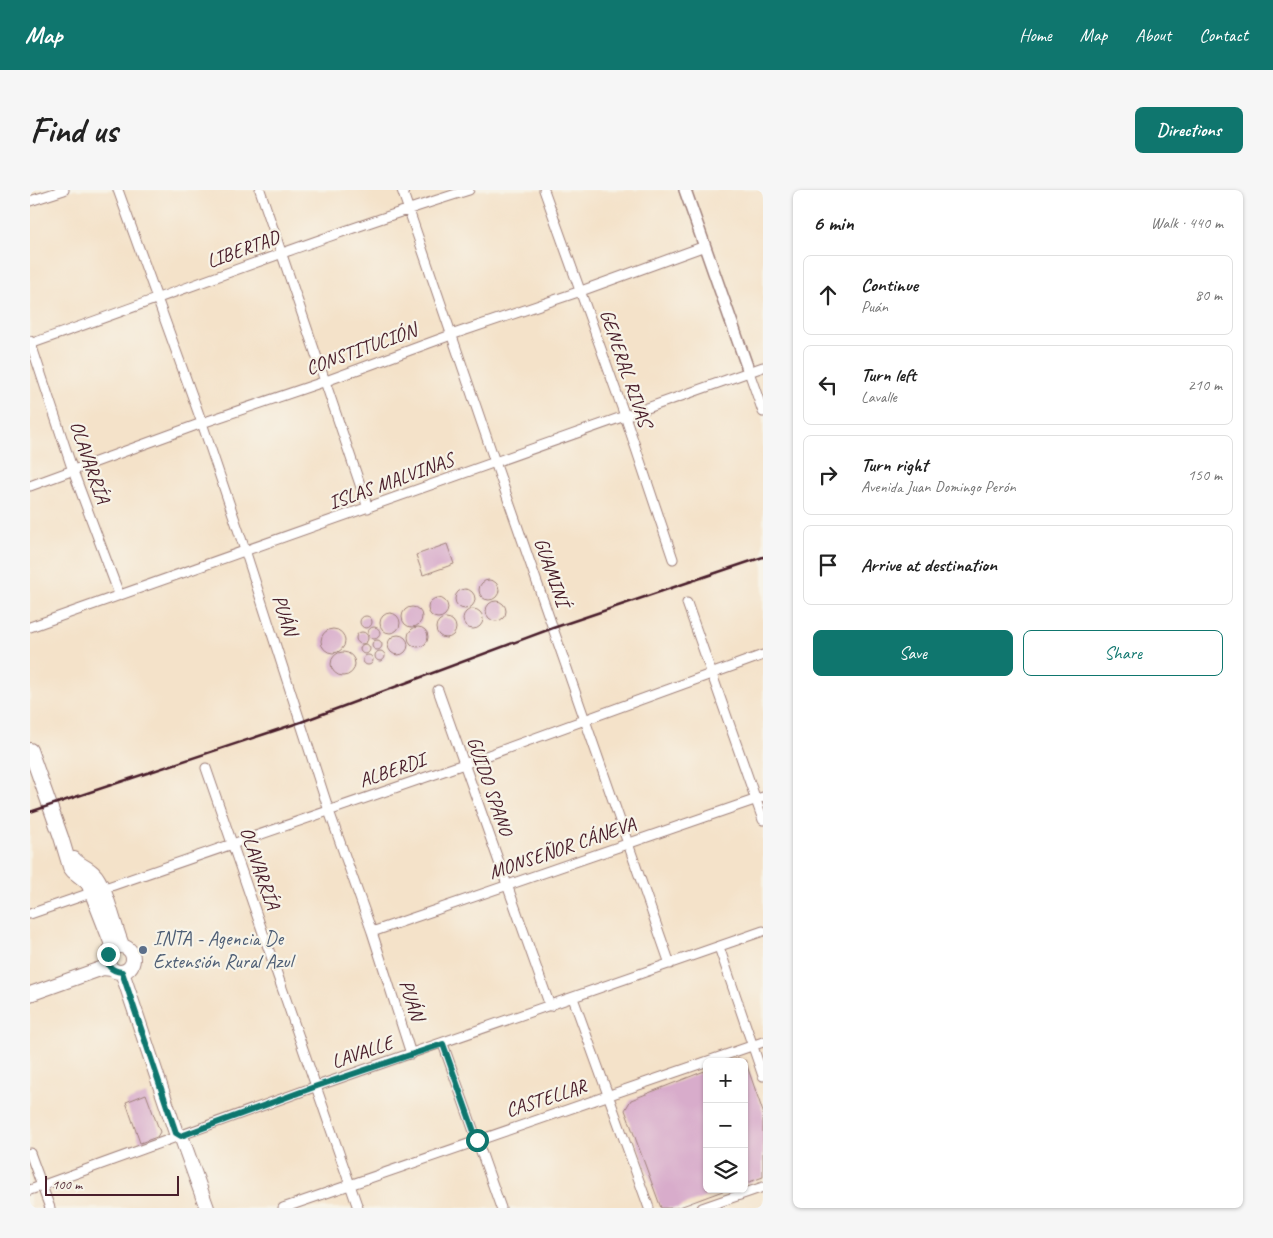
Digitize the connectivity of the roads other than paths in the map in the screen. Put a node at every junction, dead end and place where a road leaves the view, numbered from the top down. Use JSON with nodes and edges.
{"nodes":[{"id":1,"x":64,"y":190,"type":"edge"},
{"id":2,"x":118,"y":190,"type":"edge"},
{"id":3,"x":260,"y":190,"type":"edge"},
{"id":4,"x":402,"y":190,"type":"edge"},
{"id":5,"x":469,"y":190,"type":"edge"},
{"id":6,"x":544,"y":190,"type":"edge"},
{"id":7,"x":685,"y":190,"type":"edge"},
{"id":8,"x":30,"y":202,"type":"edge"},
{"id":9,"x":409,"y":209,"type":"junction"},
{"id":10,"x":705,"y":246,"type":"junction"},
{"id":11,"x":282,"y":253,"type":"junction"},
{"id":12,"x":581,"y":292,"type":"junction"},
{"id":13,"x":158,"y":300,"type":"junction"},
{"id":14,"x":451,"y":335,"type":"junction"},
{"id":15,"x":30,"y":343,"type":"edge"},
{"id":16,"x":763,"y":367,"type":"edge"},
{"id":17,"x":749,"y":372,"type":"junction"},
{"id":18,"x":326,"y":381,"type":"junction"},
{"id":19,"x":763,"y":412,"type":"edge"},
{"id":20,"x":625,"y":416,"type":"junction"},
{"id":21,"x":202,"y":423,"type":"junction"},
{"id":22,"x":495,"y":462,"type":"junction"},
{"id":23,"x":73,"y":471,"type":"junction"},
{"id":24,"x":30,"y":486,"type":"edge"},
{"id":25,"x":368,"y":508,"type":"junction"},
{"id":26,"x":245,"y":550,"type":"junction"},
{"id":27,"x":673,"y":559,"type":"dead end"},
{"id":28,"x":119,"y":594,"type":"junction"},
{"id":29,"x":687,"y":603,"type":"dead end"},
{"id":30,"x":30,"y":626,"type":"edge"},
{"id":31,"x":763,"y":655,"type":"edge"},
{"id":32,"x":711,"y":673,"type":"junction"},
{"id":33,"x":438,"y":690,"type":"dead end"},
{"id":34,"x":584,"y":719,"type":"junction"},
{"id":35,"x":30,"y":750,"type":"edge"},
{"id":36,"x":464,"y":764,"type":"junction"},
{"id":37,"x":206,"y":768,"type":"dead end"},
{"id":38,"x":759,"y":798,"type":"edge"},
{"id":39,"x":329,"y":811,"type":"junction"},
{"id":40,"x":763,"y":820,"type":"edge"},
{"id":41,"x":234,"y":844,"type":"junction"},
{"id":42,"x":628,"y":844,"type":"junction"},
{"id":43,"x":507,"y":885,"type":"junction"},
{"id":44,"x":98,"y":891,"type":"junction"},
{"id":45,"x":30,"y":914,"type":"edge"},
{"id":46,"x":763,"y":931,"type":"edge"},
{"id":47,"x":372,"y":932,"type":"junction"},
{"id":48,"x":720,"y":947,"type":"junction"},
{"id":49,"x":117,"y":960,"type":"junction"},
{"id":50,"x":670,"y":964,"type":"junction"},
{"id":51,"x":30,"y":987,"type":"edge"},
{"id":52,"x":30,"y":994,"type":"edge"},
{"id":53,"x":573,"y":998,"type":"junction"},
{"id":54,"x":550,"y":1006,"type":"junction"},
{"id":55,"x":763,"y":1042,"type":"edge"},
{"id":56,"x":443,"y":1044,"type":"junction"},
{"id":57,"x":752,"y":1046,"type":"junction"},
{"id":58,"x":412,"y":1054,"type":"junction"},
{"id":59,"x":763,"y":1076,"type":"edge"},
{"id":60,"x":317,"y":1086,"type":"junction"},
{"id":61,"x":608,"y":1096,"type":"junction"},
{"id":62,"x":181,"y":1136,"type":"junction"},
{"id":63,"x":477,"y":1140,"type":"junction"},
{"id":64,"x":30,"y":1153,"type":"edge"},
{"id":65,"x":349,"y":1185,"type":"junction"},
{"id":66,"x":42,"y":1186,"type":"junction"},
{"id":67,"x":763,"y":1187,"type":"edge"},
{"id":68,"x":30,"y":1190,"type":"edge"},
{"id":69,"x":50,"y":1208,"type":"edge"},
{"id":70,"x":207,"y":1208,"type":"edge"},
{"id":71,"x":283,"y":1208,"type":"edge"},
{"id":72,"x":358,"y":1208,"type":"edge"},
{"id":73,"x":500,"y":1208,"type":"edge"},
{"id":74,"x":649,"y":1208,"type":"edge"},
{"id":75,"x":702,"y":1208,"type":"edge"}],
"edges":[{"from":1,"to":8,"type":"street"},
{"from":2,"to":13,"type":"street","name":"PUÁN"},
{"from":3,"to":11,"type":"street"},
{"from":4,"to":9,"type":"street","name":"GUAMINÍ"},
{"from":5,"to":9,"type":"street","name":"LIBERTAD"},
{"from":6,"to":12,"type":"street","name":"GENERAL RIVAS"},
{"from":7,"to":10,"type":"street"},
{"from":9,"to":11,"type":"street","name":"LIBERTAD"},
{"from":9,"to":14,"type":"street","name":"GUAMINÍ"},
{"from":10,"to":12,"type":"street","name":"CONSTITUCIÓN"},
{"from":10,"to":17,"type":"street"},
{"from":11,"to":13,"type":"street","name":"LIBERTAD"},
{"from":11,"to":18,"type":"street"},
{"from":12,"to":14,"type":"street","name":"CONSTITUCIÓN"},
{"from":12,"to":20,"type":"street","name":"GENERAL RIVAS"},
{"from":13,"to":15,"type":"street","name":"LIBERTAD"},
{"from":13,"to":21,"type":"street","name":"PUÁN"},
{"from":14,"to":18,"type":"street","name":"CONSTITUCIÓN"},
{"from":14,"to":22,"type":"street","name":"GUAMINÍ"},
{"from":15,"to":23,"type":"street","name":"OLAVARRÍA"},
{"from":16,"to":17,"type":"street","name":"ISLAS MALVINAS"},
{"from":17,"to":19,"type":"street"},
{"from":17,"to":20,"type":"street","name":"ISLAS MALVINAS"},
{"from":18,"to":21,"type":"street","name":"CONSTITUCIÓN"},
{"from":18,"to":25,"type":"street"},
{"from":20,"to":22,"type":"street","name":"ISLAS MALVINAS"},
{"from":20,"to":27,"type":"street","name":"GENERAL RIVAS"},
{"from":21,"to":23,"type":"street","name":"CONSTITUCIÓN"},
{"from":21,"to":26,"type":"street","name":"PUÁN"},
{"from":22,"to":25,"type":"street","name":"ISLAS MALVINAS"},
{"from":22,"to":34,"type":"street","name":"GUAMINÍ"},
{"from":23,"to":24,"type":"street","name":"CONSTITUCIÓN"},
{"from":23,"to":28,"type":"street","name":"OLAVARRÍA"},
{"from":25,"to":26,"type":"street","name":"ISLAS MALVINAS"},
{"from":26,"to":28,"type":"street","name":"ISLAS MALVINAS"},
{"from":26,"to":39,"type":"street","name":"PUÁN"},
{"from":28,"to":30,"type":"street","name":"ISLAS MALVINAS"},
{"from":29,"to":32,"type":"street"},
{"from":31,"to":32,"type":"street","name":"ALBERDI"},
{"from":32,"to":34,"type":"street","name":"ALBERDI"},
{"from":32,"to":38,"type":"street"},
{"from":33,"to":36,"type":"street","name":"GUIDO SPANO"},
{"from":34,"to":36,"type":"street","name":"ALBERDI"},
{"from":34,"to":42,"type":"street","name":"GUAMINÍ"},
{"from":35,"to":44,"type":"main road"},
{"from":36,"to":39,"type":"street","name":"ALBERDI"},
{"from":36,"to":43,"type":"street","name":"GUIDO SPANO"},
{"from":37,"to":41,"type":"street","name":"OLAVARRÍA"},
{"from":38,"to":40,"type":"street"},
{"from":38,"to":42,"type":"street","name":"MONSEÑOR CÁNEVA"},
{"from":39,"to":41,"type":"street","name":"ALBERDI"},
{"from":39,"to":47,"type":"street","name":"PUÁN"},
{"from":41,"to":44,"type":"street","name":"ALBERDI"},
{"from":41,"to":60,"type":"street","name":"OLAVARRÍA"},
{"from":42,"to":43,"type":"street","name":"MONSEÑOR CÁNEVA"},
{"from":42,"to":50,"type":"street","name":"GUAMINÍ"},
{"from":43,"to":47,"type":"street","name":"MONSEÑOR CÁNEVA"},
{"from":43,"to":54,"type":"street","name":"GUIDO SPANO"},
{"from":44,"to":45,"type":"street","name":"ALBERDI"},
{"from":44,"to":49,"type":"main road"},
{"from":46,"to":48,"type":"street","name":"LAVALLE"},
{"from":47,"to":58,"type":"street","name":"PUÁN"},
{"from":48,"to":50,"type":"street","name":"LAVALLE"},
{"from":48,"to":57,"type":"street"},
{"from":49,"to":51,"type":"main road"},
{"from":49,"to":52,"type":"main road"},
{"from":49,"to":62,"type":"main road"},
{"from":50,"to":53,"type":"street","name":"LAVALLE"},
{"from":53,"to":54,"type":"street","name":"LAVALLE"},
{"from":53,"to":61,"type":"street"},
{"from":54,"to":56,"type":"street","name":"LAVALLE"},
{"from":55,"to":57,"type":"street","name":"CASTELLAR"},
{"from":56,"to":58,"type":"street","name":"LAVALLE"},
{"from":56,"to":63,"type":"street"},
{"from":57,"to":59,"type":"street"},
{"from":57,"to":61,"type":"street","name":"CASTELLAR"},
{"from":58,"to":60,"type":"street","name":"LAVALLE"},
{"from":60,"to":62,"type":"street","name":"LAVALLE"},
{"from":60,"to":65,"type":"street","name":"OLAVARRÍA"},
{"from":61,"to":63,"type":"street","name":"CASTELLAR"},
{"from":61,"to":74,"type":"street"},
{"from":62,"to":66,"type":"street","name":"LAVALLE"},
{"from":62,"to":70,"type":"main road"},
{"from":63,"to":65,"type":"street","name":"CASTELLAR"},
{"from":63,"to":73,"type":"street"},
{"from":64,"to":66,"type":"street"},
{"from":65,"to":71,"type":"street","name":"CASTELLAR"},
{"from":65,"to":72,"type":"street","name":"OLAVARRÍA"},
{"from":66,"to":68,"type":"street","name":"LAVALLE"},
{"from":66,"to":69,"type":"street"},
{"from":67,"to":75,"type":"street"}]}
